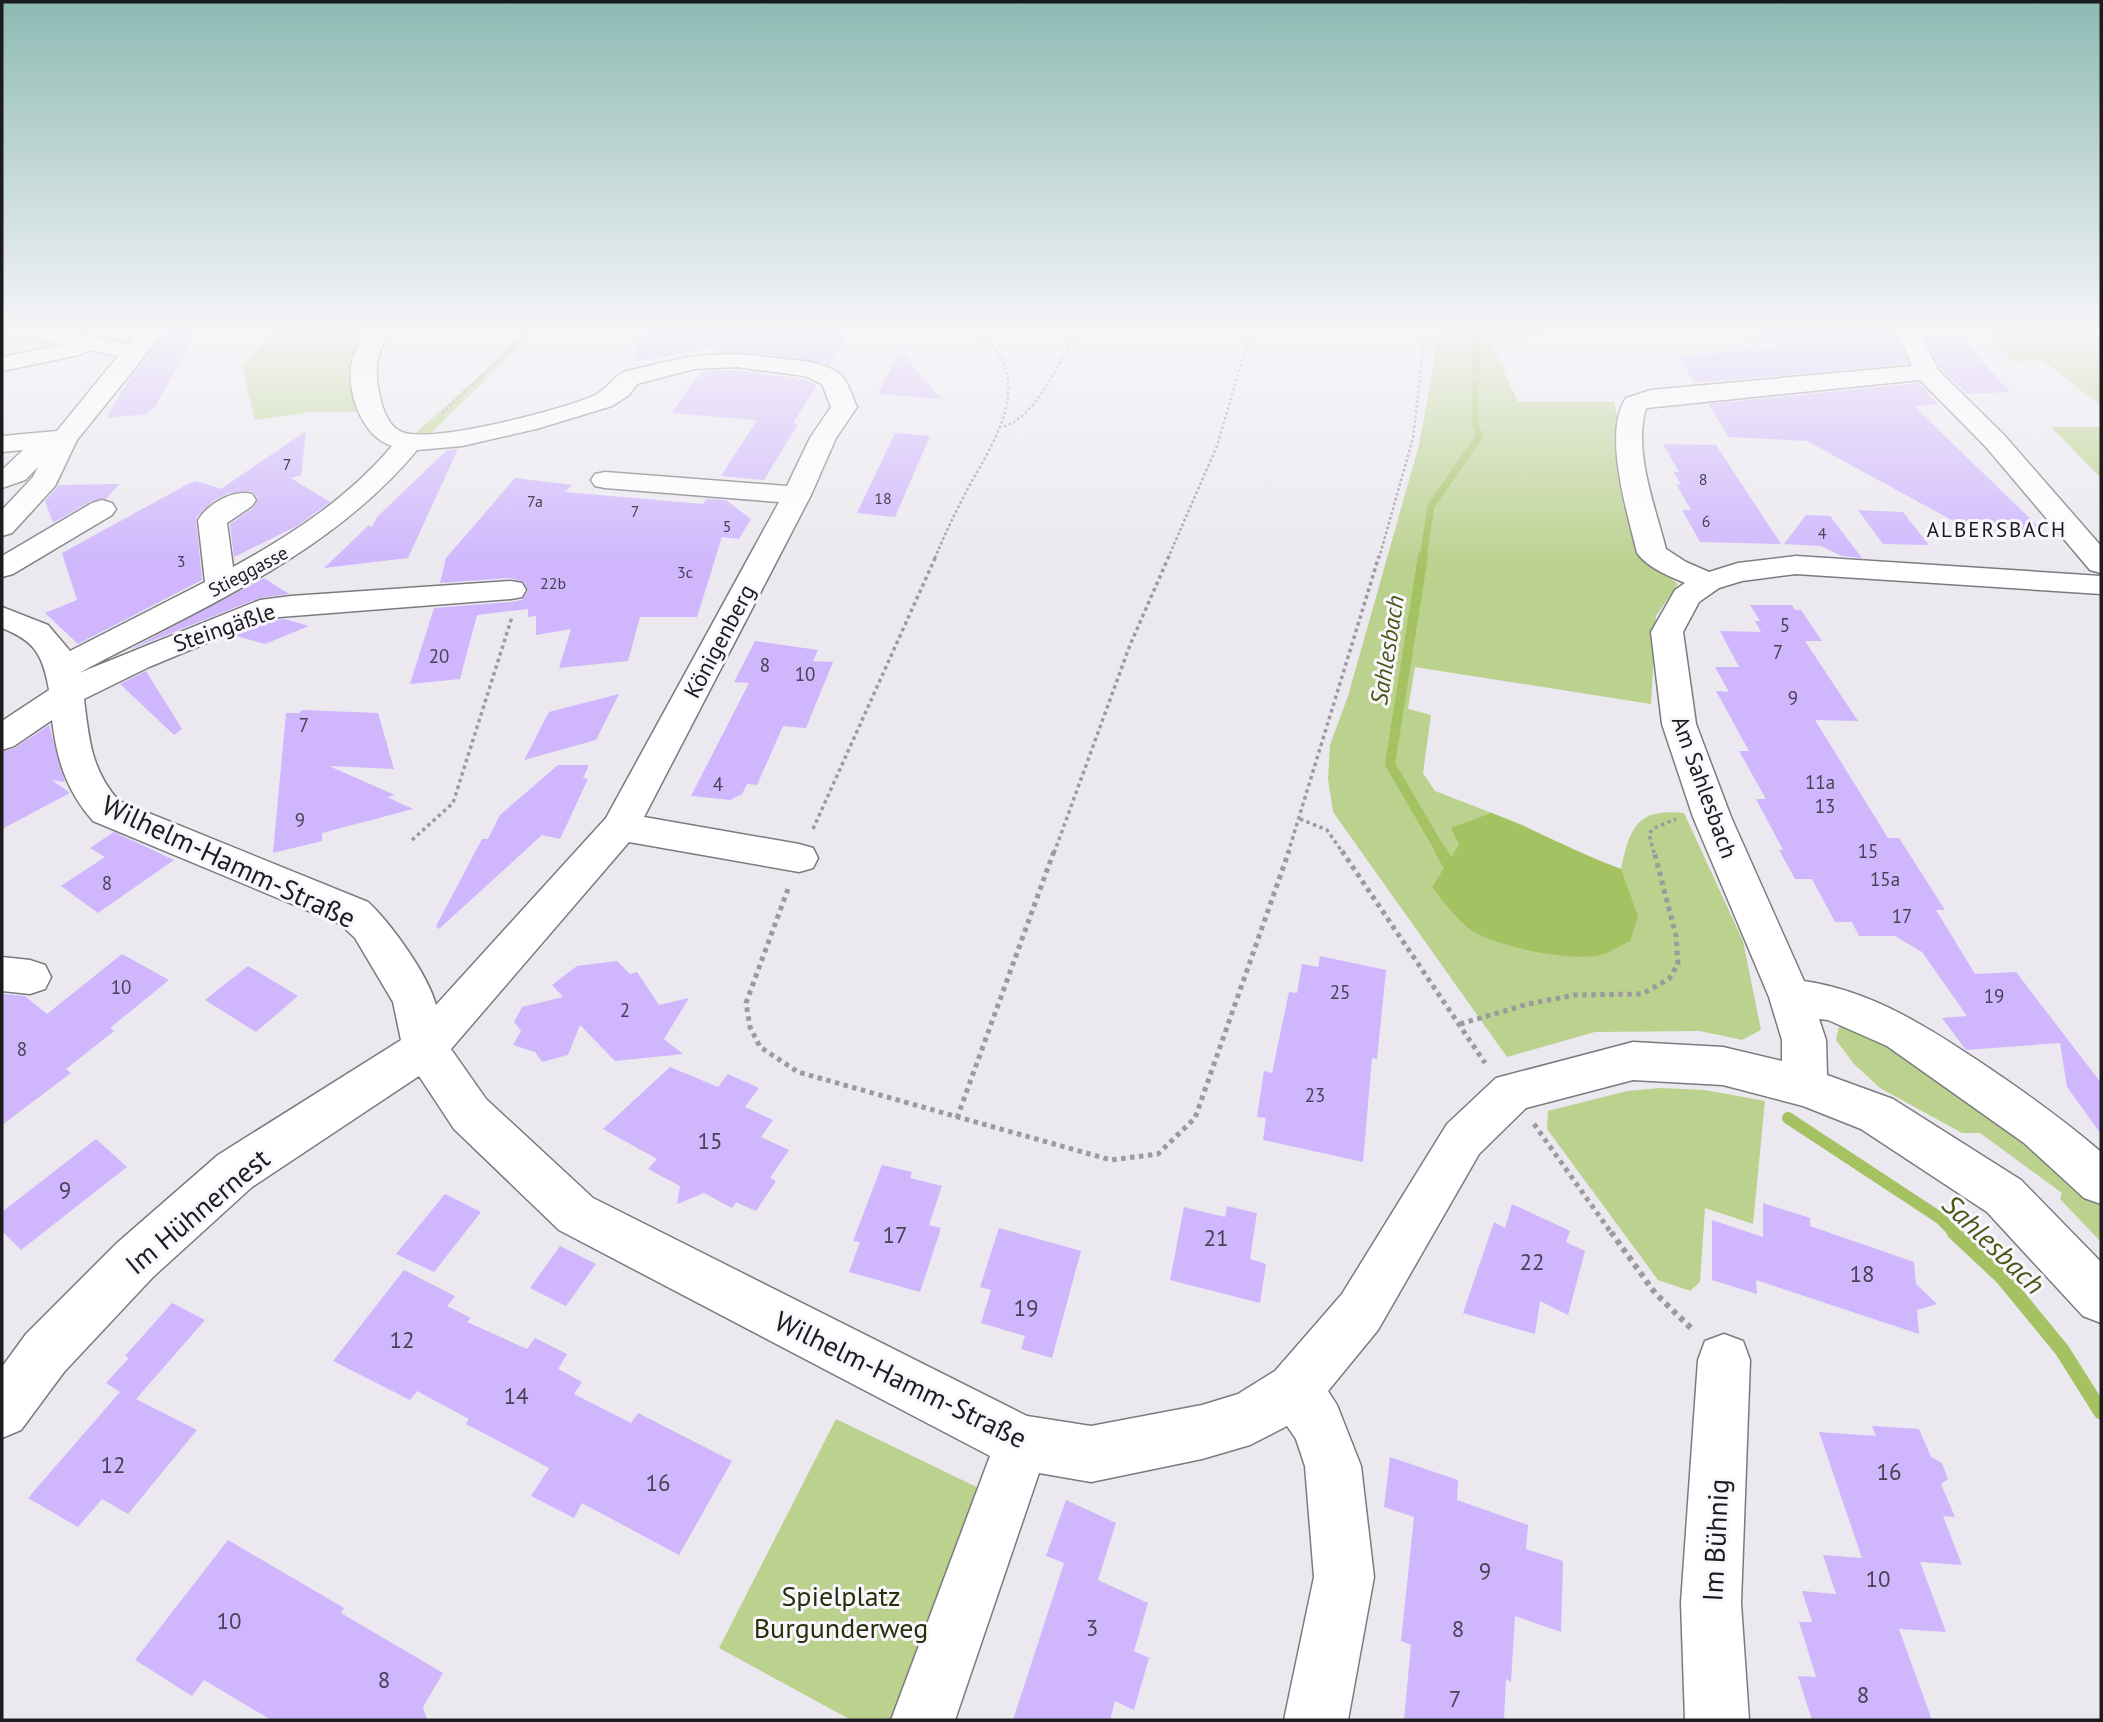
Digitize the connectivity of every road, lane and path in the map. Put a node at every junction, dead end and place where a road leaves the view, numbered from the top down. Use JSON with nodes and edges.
{"nodes":[{"id":1,"x":83,"y":407,"type":"edge"},
{"id":2,"x":369,"y":407,"type":"edge"},
{"id":3,"x":449,"y":407,"type":"edge"},
{"id":4,"x":581,"y":407,"type":"edge"},
{"id":5,"x":844,"y":407,"type":"edge"},
{"id":6,"x":1004,"y":407,"type":"edge"},
{"id":7,"x":1028,"y":407,"type":"edge"},
{"id":8,"x":1228,"y":407,"type":"edge"},
{"id":9,"x":1417,"y":407,"type":"edge"},
{"id":10,"x":1632,"y":407,"type":"edge"},
{"id":11,"x":1961,"y":407,"type":"edge"},
{"id":12,"x":999,"y":427,"type":"junction"},
{"id":13,"x":54,"y":439,"type":"junction"},
{"id":14,"x":410,"y":442,"type":"junction"},
{"id":15,"x":2,"y":444,"type":"edge"},
{"id":16,"x":2,"y":480,"type":"edge"},
{"id":17,"x":605,"y":480,"type":"dead end"},
{"id":18,"x":797,"y":495,"type":"junction"},
{"id":19,"x":242,"y":500,"type":"dead end"},
{"id":20,"x":102,"y":509,"type":"dead end"},
{"id":21,"x":2,"y":527,"type":"edge"},
{"id":22,"x":2101,"y":564,"type":"edge"},
{"id":23,"x":2,"y":568,"type":"edge"},
{"id":24,"x":1708,"y":582,"type":"junction"},
{"id":25,"x":2101,"y":585,"type":"edge"},
{"id":26,"x":221,"y":587,"type":"junction"},
{"id":27,"x":511,"y":590,"type":"joint"},
{"id":28,"x":2,"y":617,"type":"edge"},
{"id":29,"x":64,"y":681,"type":"junction"},
{"id":30,"x":2,"y":738,"type":"edge"},
{"id":31,"x":1712,"y":817,"type":"junction"},
{"id":32,"x":1300,"y":819,"type":"junction"},
{"id":33,"x":620,"y":827,"type":"junction"},
{"id":34,"x":412,"y":840,"type":"dead end"},
{"id":35,"x":799,"y":858,"type":"junction"},
{"id":36,"x":1790,"y":997,"type":"junction"},
{"id":37,"x":1460,"y":1024,"type":"junction"},
{"id":38,"x":425,"y":1048,"type":"junction"},
{"id":39,"x":1805,"y":1087,"type":"junction"},
{"id":40,"x":1512,"y":1092,"type":"junction"},
{"id":41,"x":957,"y":1118,"type":"junction"},
{"id":42,"x":2101,"y":1182,"type":"edge"},
{"id":43,"x":2101,"y":1298,"type":"edge"},
{"id":44,"x":1724,"y":1360,"type":"joint"},
{"id":45,"x":1294,"y":1390,"type":"junction"},
{"id":46,"x":2,"y":1410,"type":"edge"},
{"id":47,"x":1022,"y":1443,"type":"junction"},
{"id":48,"x":923,"y":1720,"type":"edge"},
{"id":49,"x":1315,"y":1720,"type":"edge"},
{"id":50,"x":1717,"y":1720,"type":"edge"}],
"edges":[{"from":1,"to":13,"type":"street"},
{"from":2,"to":14,"type":"street"},
{"from":3,"to":14,"type":"path"},
{"from":4,"to":14,"type":"street","name":"Königenberg"},
{"from":5,"to":18,"type":"street","name":"Königenberg"},
{"from":6,"to":12,"type":"path"},
{"from":7,"to":12,"type":"path"},
{"from":8,"to":41,"type":"path"},
{"from":9,"to":32,"type":"path"},
{"from":10,"to":24,"type":"street"},
{"from":11,"to":22,"type":"street"},
{"from":12,"to":35,"type":"path"},
{"from":13,"to":15,"type":"street"},
{"from":13,"to":16,"type":"street"},
{"from":13,"to":21,"type":"street"},
{"from":14,"to":26,"type":"street","name":"Stieggasse"},
{"from":17,"to":18,"type":"street"},
{"from":18,"to":33,"type":"street","name":"Königenberg"},
{"from":19,"to":26,"type":"street"},
{"from":20,"to":23,"type":"street"},
{"from":24,"to":25,"type":"street","name":"Am Sahlesbach"},
{"from":24,"to":31,"type":"street","name":"Am Sahlesbach"},
{"from":26,"to":29,"type":"street","name":"Stieggasse"},
{"from":27,"to":29,"type":"street","name":"Steingäßle"},
{"from":27,"to":34,"type":"path"},
{"from":28,"to":29,"type":"street","name":"Wilhelm-Hamm-Straße"},
{"from":29,"to":30,"type":"street","name":"Steingäßle"},
{"from":29,"to":38,"type":"street","name":"Wilhelm-Hamm-Straße"},
{"from":31,"to":36,"type":"street","name":"Am Sahlesbach"},
{"from":31,"to":37,"type":"path"},
{"from":32,"to":37,"type":"path"},
{"from":32,"to":41,"type":"path"},
{"from":33,"to":35,"type":"street"},
{"from":33,"to":38,"type":"street","name":"Königenberg"},
{"from":35,"to":41,"type":"path"},
{"from":36,"to":39,"type":"street","name":"Am Sahlesbach"},
{"from":36,"to":42,"type":"street"},
{"from":37,"to":40,"type":"path"},
{"from":38,"to":46,"type":"street","name":"Im Hühnernest"},
{"from":38,"to":47,"type":"street","name":"Wilhelm-Hamm-Straße"},
{"from":39,"to":40,"type":"street","name":"Wilhelm-Hamm-Straße"},
{"from":39,"to":43,"type":"street","name":"Wilhelm-Hamm-Straße"},
{"from":40,"to":44,"type":"path"},
{"from":40,"to":45,"type":"street","name":"Wilhelm-Hamm-Straße"},
{"from":44,"to":50,"type":"street","name":"Im Bühnig"},
{"from":45,"to":47,"type":"street","name":"Wilhelm-Hamm-Straße"},
{"from":45,"to":49,"type":"street"},
{"from":47,"to":48,"type":"street"}]}
